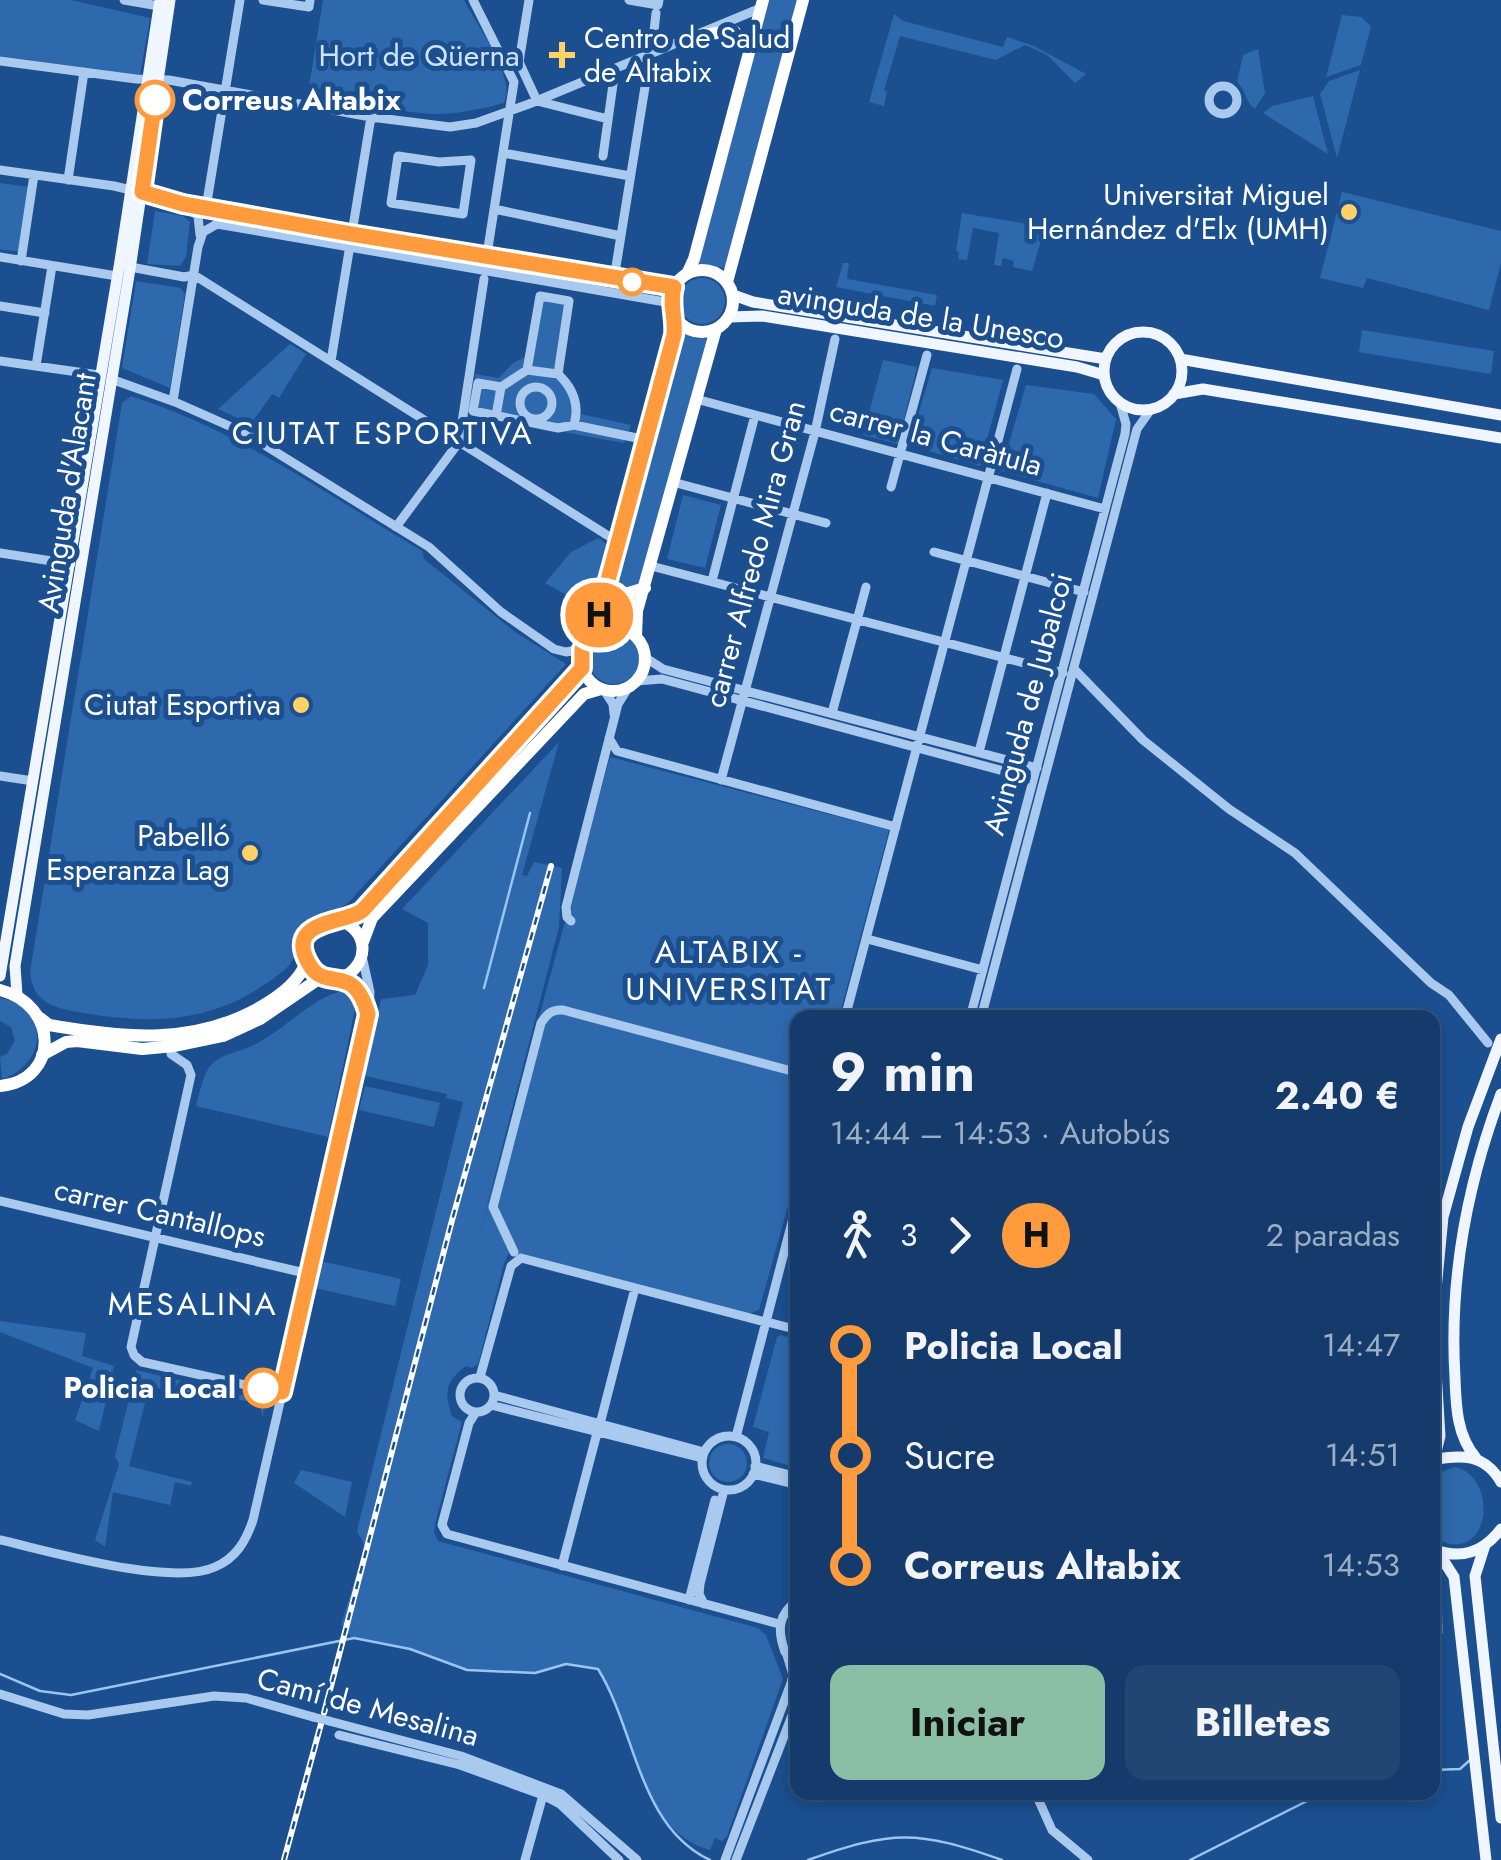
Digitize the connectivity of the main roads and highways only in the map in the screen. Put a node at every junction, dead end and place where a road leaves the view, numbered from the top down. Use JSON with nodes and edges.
{"nodes":[{"id":1,"x":803,"y":0,"type":"edge"},
{"id":2,"x":163,"y":2,"type":"edge"},
{"id":3,"x":762,"y":4,"type":"edge"},
{"id":4,"x":701,"y":34,"type":"road end"},
{"id":5,"x":749,"y":51,"type":"junction"},
{"id":6,"x":125,"y":265,"type":"junction"},
{"id":7,"x":687,"y":274,"type":"junction"},
{"id":8,"x":727,"y":282,"type":"junction"},
{"id":9,"x":733,"y":296,"type":"junction"},
{"id":10,"x":673,"y":309,"type":"junction"},
{"id":11,"x":729,"y":317,"type":"junction"},
{"id":12,"x":716,"y":329,"type":"junction"},
{"id":13,"x":1106,"y":358,"type":"junction"},
{"id":14,"x":1180,"y":359,"type":"junction"},
{"id":15,"x":1104,"y":374,"type":"junction"},
{"id":16,"x":105,"y":377,"type":"junction"},
{"id":17,"x":1174,"y":394,"type":"junction"},
{"id":18,"x":1501,"y":414,"type":"edge"},
{"id":19,"x":1501,"y":438,"type":"edge"},
{"id":20,"x":609,"y":577,"type":"junction"},
{"id":21,"x":646,"y":588,"type":"junction"},
{"id":22,"x":594,"y":632,"type":"junction"},
{"id":23,"x":636,"y":636,"type":"junction"},
{"id":24,"x":582,"y":668,"type":"junction"},
{"id":25,"x":602,"y":689,"type":"junction"},
{"id":26,"x":339,"y":920,"type":"junction"},
{"id":27,"x":362,"y":949,"type":"junction"},
{"id":28,"x":307,"y":962,"type":"junction"},
{"id":29,"x":0,"y":976,"type":"edge"},
{"id":30,"x":323,"y":976,"type":"junction"},
{"id":31,"x":0,"y":990,"type":"edge"},
{"id":32,"x":17,"y":994,"type":"junction"},
{"id":33,"x":40,"y":1018,"type":"junction"},
{"id":34,"x":1501,"y":1039,"type":"edge"},
{"id":35,"x":42,"y":1055,"type":"junction"},
{"id":36,"x":3,"y":1088,"type":"edge"},
{"id":37,"x":1501,"y":1094,"type":"edge"},
{"id":38,"x":1440,"y":1240,"type":"edge"},
{"id":39,"x":1476,"y":1458,"type":"junction"},
{"id":40,"x":1440,"y":1459,"type":"edge"},
{"id":41,"x":1501,"y":1482,"type":"edge"},
{"id":42,"x":1501,"y":1529,"type":"edge"},
{"id":43,"x":1486,"y":1545,"type":"junction"},
{"id":44,"x":1440,"y":1550,"type":"edge"},
{"id":45,"x":1440,"y":1557,"type":"edge"},
{"id":46,"x":1501,"y":1818,"type":"edge"},
{"id":47,"x":1486,"y":1860,"type":"edge"}],
"edges":[{"from":1,"to":8,"type":"highway"},
{"from":2,"to":6,"type":"main road","name":"Avinguda d'Alacant"},
{"from":3,"to":5,"type":"highway"},
{"from":4,"to":5,"type":"highway"},
{"from":5,"to":7,"type":"highway"},
{"from":6,"to":16,"type":"main road","name":"Avinguda d'Alacant"},
{"from":6,"to":16,"type":"main road","name":"Avinguda d'Alacant"},
{"from":7,"to":8,"type":"highway"},
{"from":7,"to":10,"type":"highway"},
{"from":8,"to":9,"type":"highway"},
{"from":9,"to":11,"type":"highway"},
{"from":9,"to":13,"type":"main road","name":"avinguda de la Unesco"},
{"from":10,"to":12,"type":"highway"},
{"from":10,"to":20,"type":"highway"},
{"from":11,"to":12,"type":"highway"},
{"from":11,"to":15,"type":"main road","name":"avinguda de la Unesco"},
{"from":12,"to":21,"type":"highway"},
{"from":13,"to":14,"type":"main road"},
{"from":13,"to":15,"type":"main road"},
{"from":14,"to":17,"type":"main road"},
{"from":14,"to":18,"type":"main road"},
{"from":15,"to":17,"type":"main road"},
{"from":16,"to":29,"type":"main road","name":"Avinguda d'Alacant"},
{"from":16,"to":32,"type":"main road","name":"Avinguda d'Alacant"},
{"from":17,"to":19,"type":"main road"},
{"from":20,"to":21,"type":"highway"},
{"from":20,"to":22,"type":"highway"},
{"from":21,"to":23,"type":"highway"},
{"from":22,"to":23,"type":"highway"},
{"from":22,"to":24,"type":"highway"},
{"from":23,"to":25,"type":"highway"},
{"from":24,"to":25,"type":"highway"},
{"from":24,"to":26,"type":"highway"},
{"from":25,"to":27,"type":"highway"},
{"from":26,"to":27,"type":"highway"},
{"from":26,"to":28,"type":"highway"},
{"from":27,"to":30,"type":"highway"},
{"from":28,"to":30,"type":"highway"},
{"from":28,"to":33,"type":"highway"},
{"from":30,"to":35,"type":"highway"},
{"from":31,"to":32,"type":"highway"},
{"from":32,"to":33,"type":"highway"},
{"from":33,"to":35,"type":"highway"},
{"from":34,"to":38,"type":"main road"},
{"from":35,"to":36,"type":"highway"},
{"from":37,"to":39,"type":"main road"},
{"from":39,"to":40,"type":"main road"},
{"from":39,"to":41,"type":"main road"},
{"from":42,"to":43,"type":"main road"},
{"from":43,"to":44,"type":"main road"},
{"from":43,"to":46,"type":"main road"},
{"from":45,"to":47,"type":"main road"}]}
